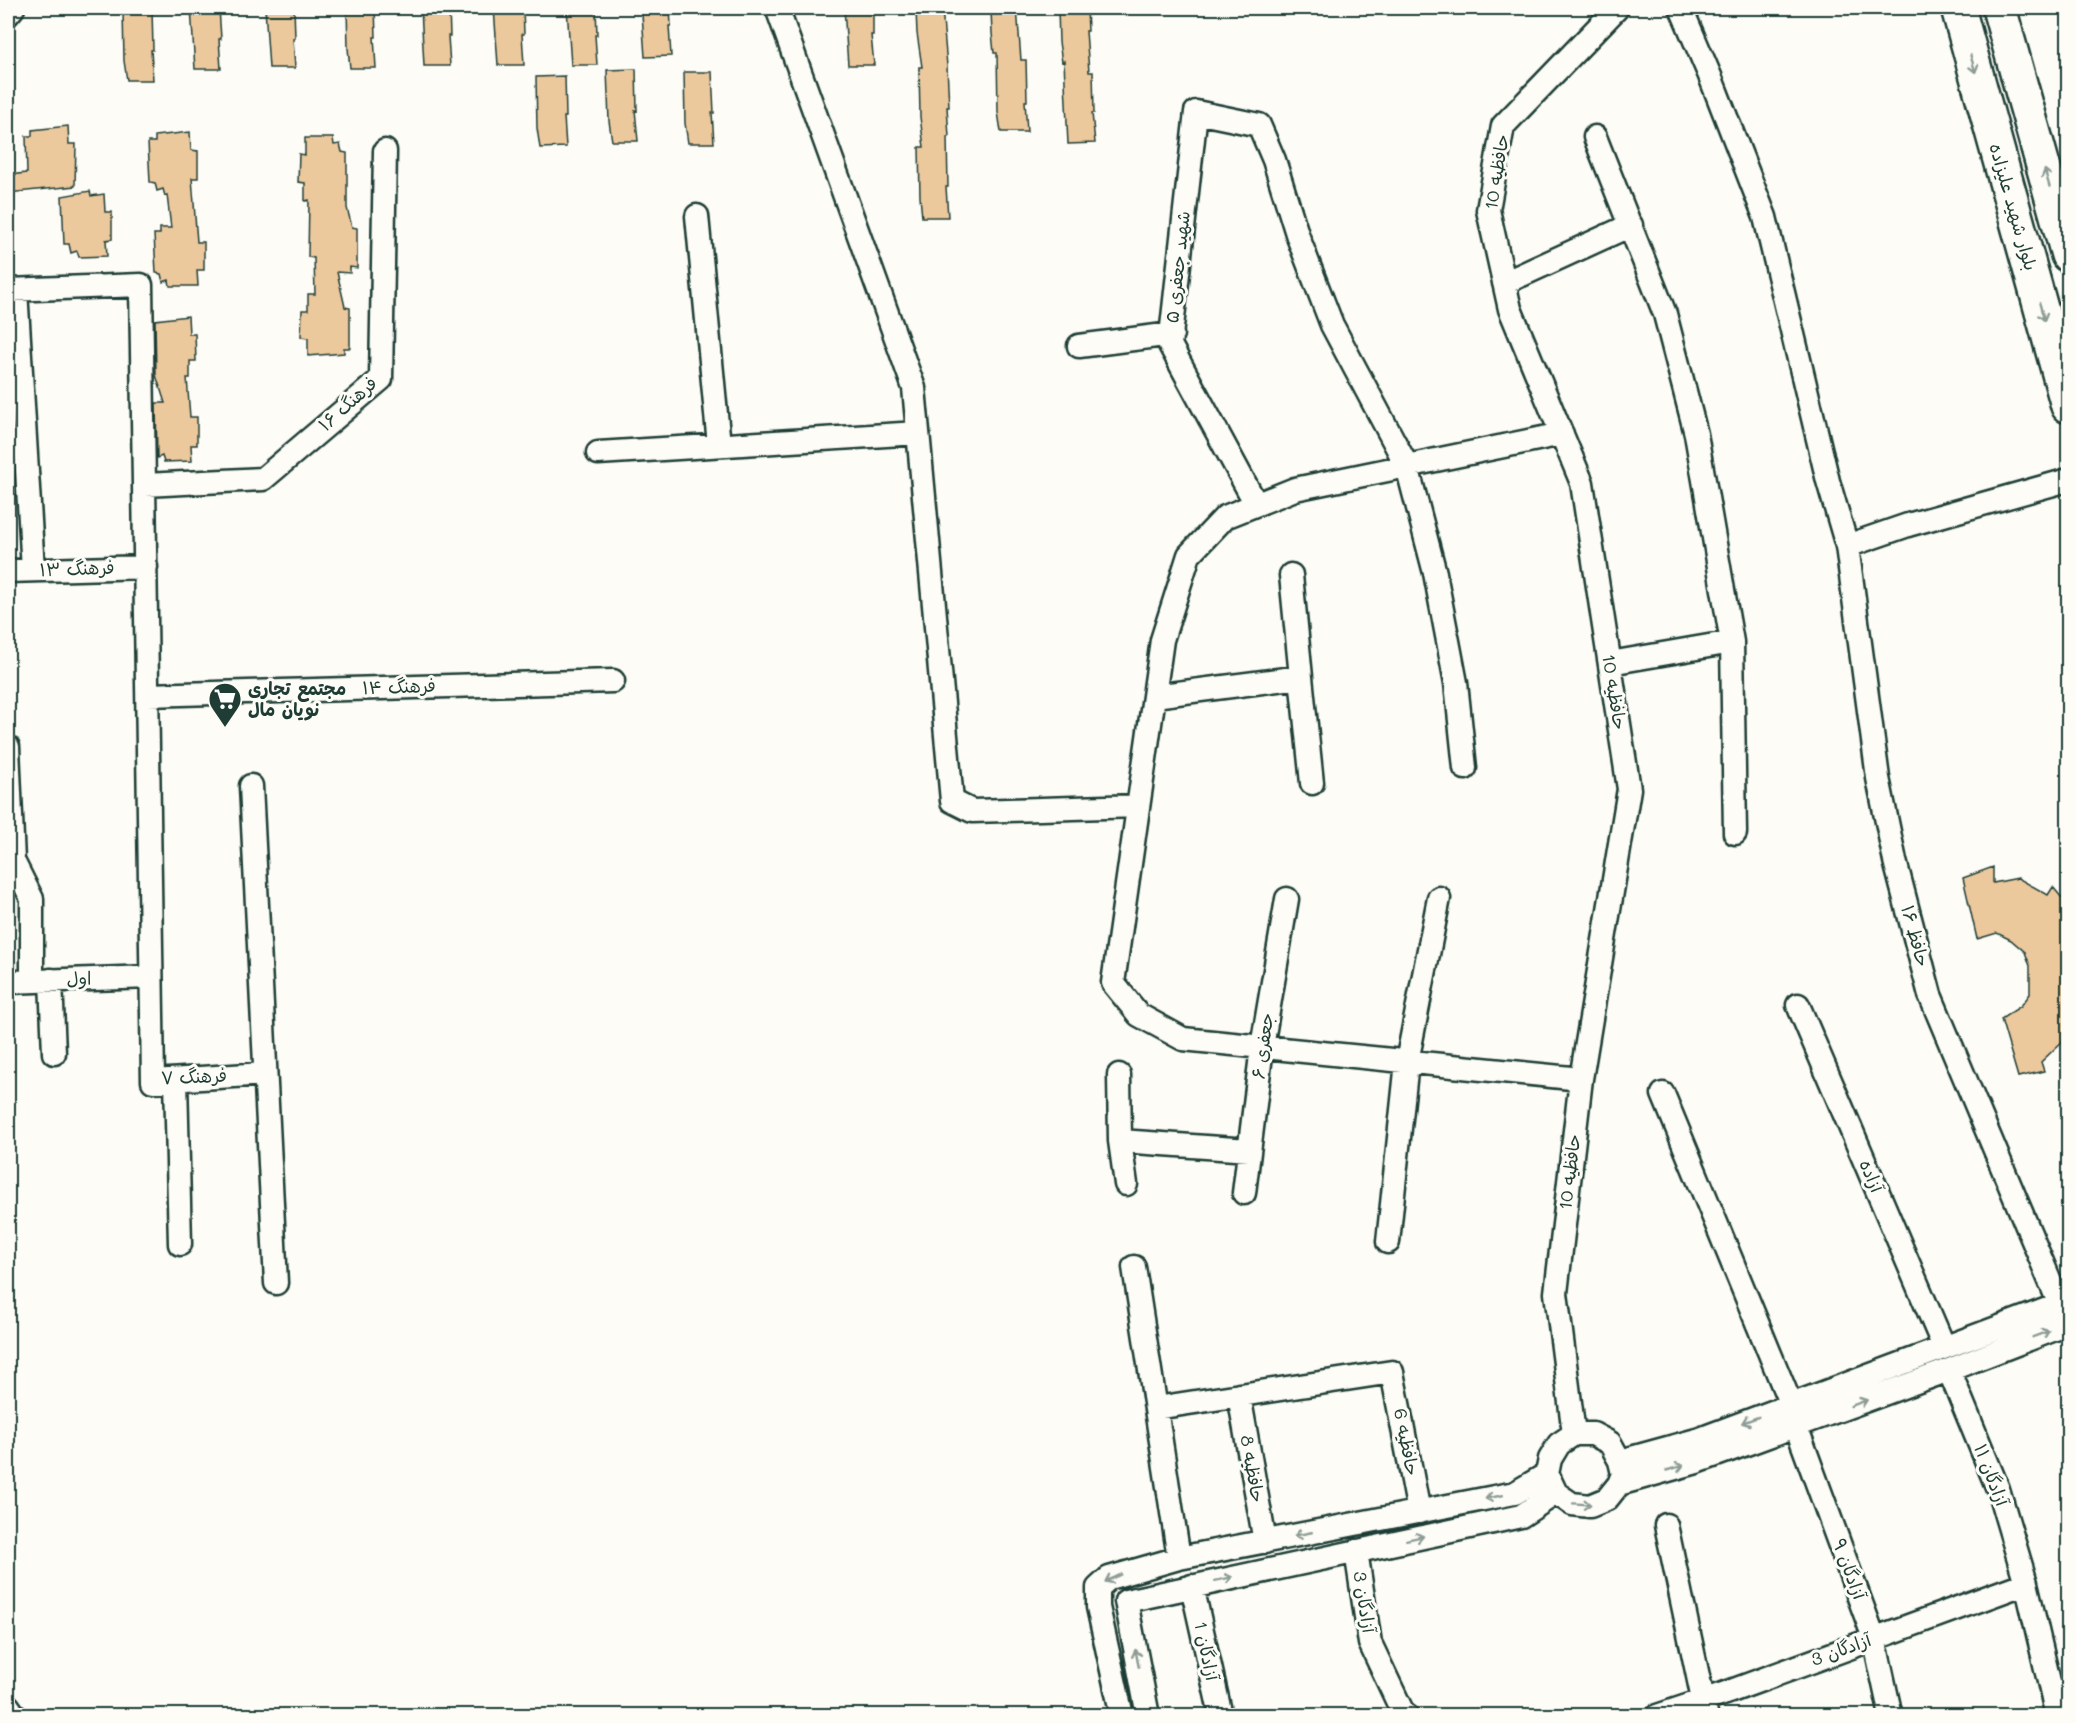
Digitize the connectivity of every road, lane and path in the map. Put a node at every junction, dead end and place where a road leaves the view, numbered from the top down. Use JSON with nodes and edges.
{"nodes":[{"id":1,"x":13,"y":8,"type":"edge"},
{"id":2,"x":777,"y":8,"type":"edge"},
{"id":3,"x":1617,"y":8,"type":"edge"},
{"id":4,"x":1681,"y":8,"type":"edge"},
{"id":5,"x":1958,"y":8,"type":"edge"},
{"id":6,"x":2000,"y":8,"type":"edge"},
{"id":7,"x":8,"y":14,"type":"edge"},
{"id":8,"x":1595,"y":137,"type":"dead end"},
{"id":9,"x":385,"y":151,"type":"dead end"},
{"id":10,"x":697,"y":216,"type":"dead end"},
{"id":11,"x":1631,"y":225,"type":"junction"},
{"id":12,"x":2068,"y":255,"type":"edge"},
{"id":13,"x":2029,"y":265,"type":"junction"},
{"id":14,"x":1504,"y":284,"type":"junction"},
{"id":15,"x":12,"y":290,"type":"edge"},
{"id":16,"x":1172,"y":334,"type":"junction"},
{"id":17,"x":1079,"y":346,"type":"dead end"},
{"id":18,"x":2068,"y":406,"type":"edge"},
{"id":19,"x":918,"y":433,"type":"junction"},
{"id":20,"x":1562,"y":434,"type":"junction"},
{"id":21,"x":720,"y":445,"type":"junction"},
{"id":22,"x":598,"y":453,"type":"dead end"},
{"id":23,"x":1407,"y":466,"type":"junction"},
{"id":24,"x":2068,"y":480,"type":"edge"},
{"id":25,"x":145,"y":485,"type":"junction"},
{"id":26,"x":1256,"y":504,"type":"junction"},
{"id":27,"x":1847,"y":546,"type":"junction"},
{"id":28,"x":146,"y":567,"type":"junction"},
{"id":29,"x":33,"y":570,"type":"junction"},
{"id":30,"x":8,"y":571,"type":"edge"},
{"id":31,"x":1291,"y":575,"type":"dead end"},
{"id":32,"x":1732,"y":642,"type":"junction"},
{"id":33,"x":1610,"y":663,"type":"junction"},
{"id":34,"x":1301,"y":677,"type":"junction"},
{"id":35,"x":613,"y":681,"type":"dead end"},
{"id":36,"x":148,"y":695,"type":"junction"},
{"id":37,"x":1154,"y":696,"type":"junction"},
{"id":38,"x":8,"y":747,"type":"edge"},
{"id":39,"x":1465,"y":768,"type":"dead end"},
{"id":40,"x":1312,"y":783,"type":"dead end"},
{"id":41,"x":251,"y":786,"type":"dead end"},
{"id":42,"x":1138,"y":806,"type":"junction"},
{"id":43,"x":1735,"y":833,"type":"dead end"},
{"id":44,"x":1438,"y":897,"type":"dead end"},
{"id":45,"x":1287,"y":899,"type":"dead end"},
{"id":46,"x":151,"y":977,"type":"junction"},
{"id":47,"x":42,"y":980,"type":"junction"},
{"id":48,"x":8,"y":982,"type":"edge"},
{"id":49,"x":1798,"y":1005,"type":"dead end"},
{"id":50,"x":1262,"y":1047,"type":"junction"},
{"id":51,"x":54,"y":1053,"type":"dead end"},
{"id":52,"x":1407,"y":1062,"type":"junction"},
{"id":53,"x":265,"y":1074,"type":"junction"},
{"id":54,"x":1119,"y":1075,"type":"dead end"},
{"id":55,"x":1581,"y":1079,"type":"junction"},
{"id":56,"x":176,"y":1080,"type":"junction"},
{"id":57,"x":1663,"y":1094,"type":"dead end"},
{"id":58,"x":1120,"y":1141,"type":"junction"},
{"id":59,"x":1249,"y":1150,"type":"junction"},
{"id":60,"x":1126,"y":1184,"type":"dead end"},
{"id":61,"x":1244,"y":1193,"type":"dead end"},
{"id":62,"x":1388,"y":1242,"type":"dead end"},
{"id":63,"x":180,"y":1244,"type":"dead end"},
{"id":64,"x":1134,"y":1267,"type":"dead end"},
{"id":65,"x":276,"y":1283,"type":"dead end"},
{"id":66,"x":2066,"y":1317,"type":"edge"},
{"id":67,"x":1944,"y":1347,"type":"junction"},
{"id":68,"x":1948,"y":1371,"type":"junction"},
{"id":69,"x":1239,"y":1395,"type":"junction"},
{"id":70,"x":1156,"y":1408,"type":"junction"},
{"id":71,"x":1794,"y":1416,"type":"junction"},
{"id":72,"x":1574,"y":1434,"type":"junction"},
{"id":73,"x":1620,"y":1461,"type":"junction"},
{"id":74,"x":1552,"y":1484,"type":"junction"},
{"id":75,"x":1619,"y":1484,"type":"junction"},
{"id":76,"x":1419,"y":1512,"type":"junction"},
{"id":77,"x":1666,"y":1525,"type":"dead end"},
{"id":78,"x":1265,"y":1542,"type":"junction"},
{"id":79,"x":1356,"y":1551,"type":"junction"},
{"id":80,"x":1179,"y":1558,"type":"junction"},
{"id":81,"x":2025,"y":1583,"type":"junction"},
{"id":82,"x":1192,"y":1586,"type":"junction"},
{"id":83,"x":1875,"y":1638,"type":"junction"},
{"id":84,"x":8,"y":1706,"type":"edge"},
{"id":85,"x":1705,"y":1708,"type":"edge"},
{"id":86,"x":15,"y":1716,"type":"edge"},
{"id":87,"x":1122,"y":1716,"type":"edge"},
{"id":88,"x":1148,"y":1716,"type":"edge"},
{"id":89,"x":1221,"y":1716,"type":"edge"},
{"id":90,"x":1407,"y":1716,"type":"edge"},
{"id":91,"x":1657,"y":1716,"type":"edge"},
{"id":92,"x":1891,"y":1716,"type":"edge"},
{"id":93,"x":2057,"y":1716,"type":"edge"}],
"edges":[{"from":1,"to":7,"type":"street"},
{"from":2,"to":19,"type":"street"},
{"from":3,"to":14,"type":"street","name":"حافظیه 10"},
{"from":4,"to":27,"type":"street","name":"حافظ ۱۶"},
{"from":5,"to":13,"type":"main road","name":"بلوار شهید علیزاده","one_way":true},
{"from":12,"to":6,"type":"main road","one_way":true},
{"from":8,"to":11,"type":"street"},
{"from":9,"to":25,"type":"street","name":"فرهنگ ۱۶"},
{"from":10,"to":21,"type":"street"},
{"from":11,"to":14,"type":"street"},
{"from":11,"to":32,"type":"street"},
{"from":12,"to":13,"type":"street"},
{"from":13,"to":18,"type":"main road","name":"بلوار شهید علیزاده","one_way":true},
{"from":14,"to":20,"type":"street","name":"حافظیه 10"},
{"from":15,"to":25,"type":"street"},
{"from":15,"to":29,"type":"street"},
{"from":16,"to":17,"type":"street"},
{"from":16,"to":23,"type":"street","name":"شهید جعفری ۵"},
{"from":16,"to":26,"type":"street","name":"شهید جعفری ۵"},
{"from":19,"to":21,"type":"street"},
{"from":19,"to":42,"type":"street"},
{"from":20,"to":23,"type":"street"},
{"from":20,"to":33,"type":"street","name":"حافظیه 10"},
{"from":21,"to":22,"type":"street"},
{"from":23,"to":26,"type":"street"},
{"from":23,"to":39,"type":"street"},
{"from":24,"to":27,"type":"street"},
{"from":25,"to":28,"type":"street"},
{"from":26,"to":37,"type":"street"},
{"from":27,"to":66,"type":"street","name":"حافظ ۱۶"},
{"from":28,"to":29,"type":"street","name":"فرهنگ ۱۳"},
{"from":28,"to":36,"type":"street"},
{"from":29,"to":30,"type":"street","name":"فرهنگ ۱۳"},
{"from":31,"to":34,"type":"street"},
{"from":32,"to":33,"type":"street"},
{"from":32,"to":43,"type":"street"},
{"from":33,"to":55,"type":"street","name":"حافظیه 10"},
{"from":34,"to":37,"type":"street"},
{"from":34,"to":40,"type":"street"},
{"from":35,"to":36,"type":"street","name":"فرهنگ ۱۴"},
{"from":36,"to":46,"type":"street"},
{"from":37,"to":42,"type":"street"},
{"from":38,"to":47,"type":"street"},
{"from":41,"to":53,"type":"street"},
{"from":42,"to":50,"type":"street"},
{"from":44,"to":52,"type":"street"},
{"from":45,"to":50,"type":"street","name":"جعفری ۶"},
{"from":46,"to":47,"type":"street","name":"اول"},
{"from":46,"to":56,"type":"street","name":"فرهنگ ۷"},
{"from":47,"to":48,"type":"street","name":"اول"},
{"from":47,"to":51,"type":"street"},
{"from":49,"to":67,"type":"street","name":"آزاده"},
{"from":50,"to":52,"type":"street"},
{"from":50,"to":59,"type":"street","name":"جعفری ۶"},
{"from":52,"to":55,"type":"street"},
{"from":52,"to":62,"type":"street"},
{"from":53,"to":56,"type":"street","name":"فرهنگ ۷"},
{"from":53,"to":65,"type":"street"},
{"from":54,"to":58,"type":"street"},
{"from":55,"to":72,"type":"street","name":"حافظیه 10"},
{"from":56,"to":63,"type":"street"},
{"from":57,"to":71,"type":"street","name":"آزادگان ۹"},
{"from":58,"to":59,"type":"street"},
{"from":58,"to":60,"type":"street"},
{"from":59,"to":61,"type":"street","name":"جعفری ۶"},
{"from":64,"to":70,"type":"street"},
{"from":66,"to":67,"type":"street"},
{"from":68,"to":66,"type":"street","one_way":true},
{"from":67,"to":71,"type":"street"},
{"from":71,"to":68,"type":"street","one_way":true},
{"from":68,"to":81,"type":"street","name":"آزادگان ۱۱"},
{"from":69,"to":70,"type":"street"},
{"from":69,"to":76,"type":"street","name":"حافظیه 6"},
{"from":69,"to":78,"type":"street","name":"حافظیه 8"},
{"from":70,"to":80,"type":"street"},
{"from":71,"to":73,"type":"street","one_way":true},
{"from":75,"to":71,"type":"street","one_way":true},
{"from":71,"to":83,"type":"street","name":"آزادگان ۹"},
{"from":72,"to":73,"type":"street"},
{"from":72,"to":74,"type":"street"},
{"from":73,"to":75,"type":"street"},
{"from":74,"to":75,"type":"street","one_way":true},
{"from":74,"to":76,"type":"street","one_way":true},
{"from":79,"to":74,"type":"street","one_way":true},
{"from":76,"to":78,"type":"street","one_way":true},
{"from":77,"to":85,"type":"street"},
{"from":78,"to":80,"type":"street"},
{"from":82,"to":79,"type":"street","one_way":true},
{"from":79,"to":90,"type":"street","name":"آزادگان 3"},
{"from":80,"to":87,"type":"street","one_way":true},
{"from":81,"to":83,"type":"street","name":"آزادگان 3"},
{"from":81,"to":93,"type":"street","name":"آزادگان ۱۱"},
{"from":88,"to":82,"type":"street","one_way":true},
{"from":82,"to":89,"type":"street","name":"آزادگان 1"},
{"from":83,"to":85,"type":"street","name":"آزادگان 3"},
{"from":83,"to":92,"type":"street","name":"آزادگان ۹"},
{"from":84,"to":86,"type":"street"},
{"from":85,"to":91,"type":"street","name":"آزادگان 3"}]}
